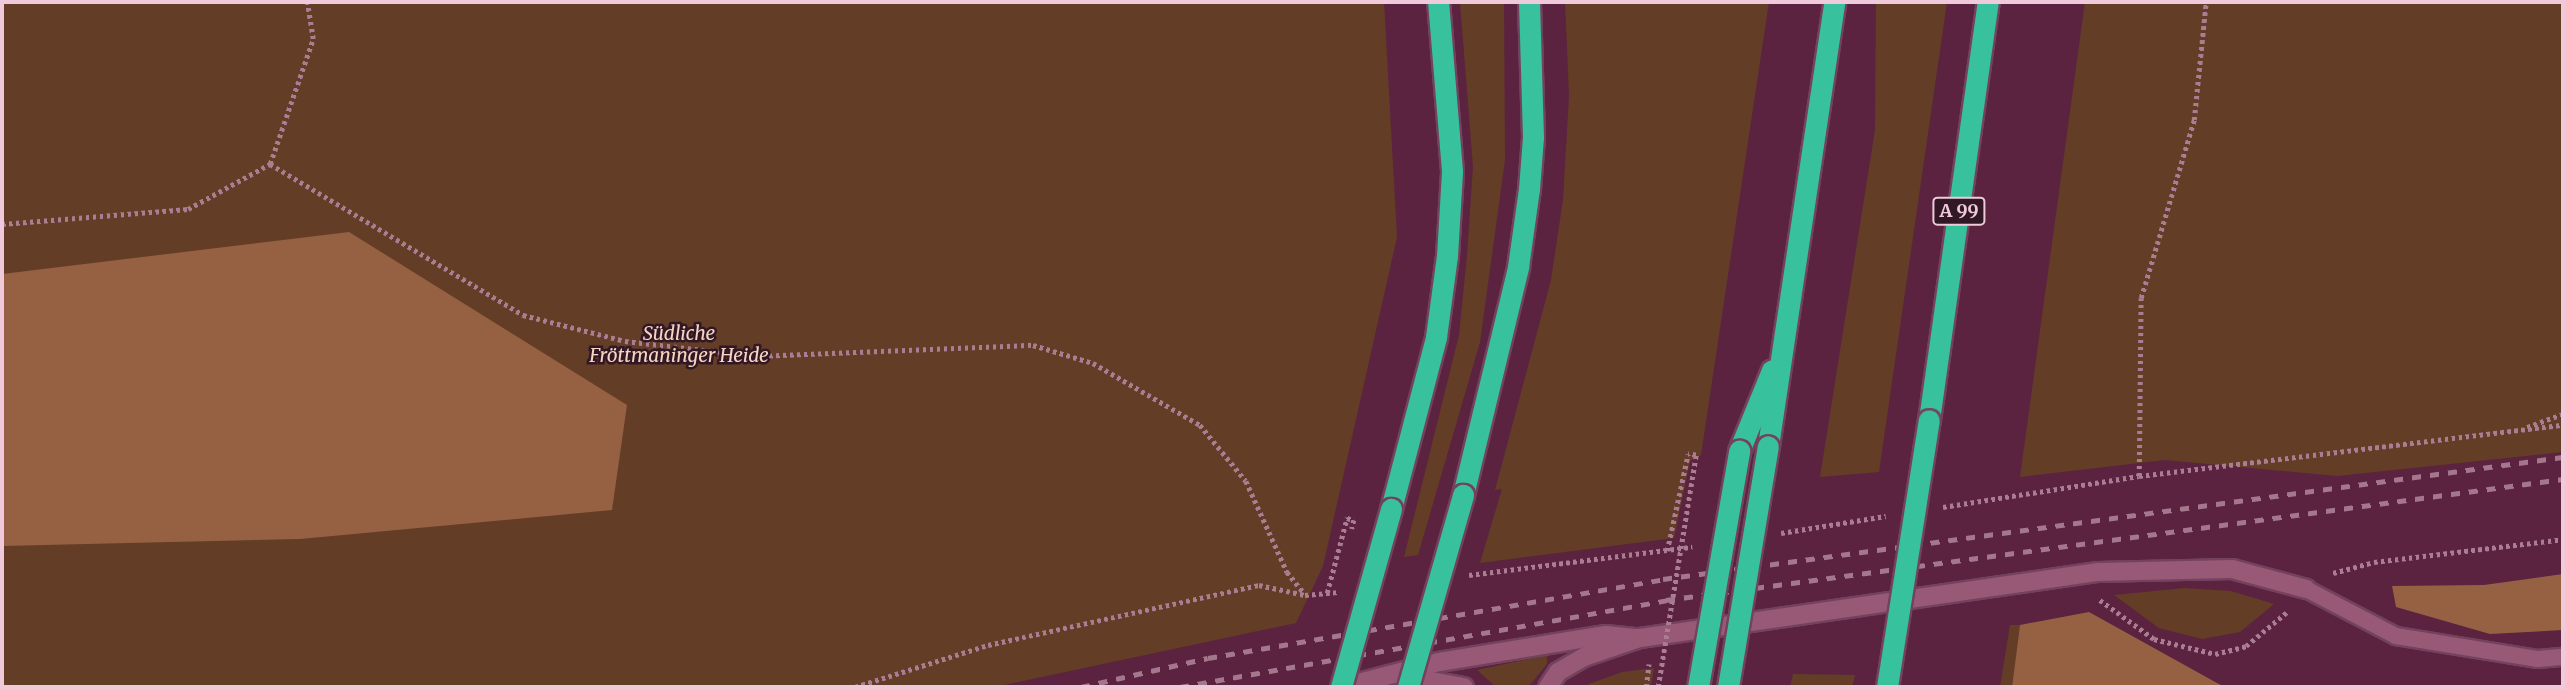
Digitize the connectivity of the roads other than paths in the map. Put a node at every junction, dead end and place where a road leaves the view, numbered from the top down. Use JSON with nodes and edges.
{"nodes":[{"id":1,"x":1438,"y":2,"type":"edge"},
{"id":2,"x":1530,"y":2,"type":"edge"},
{"id":3,"x":1834,"y":2,"type":"edge"},
{"id":4,"x":1988,"y":2,"type":"edge"},
{"id":5,"x":1784,"y":339,"type":"junction"},
{"id":6,"x":2306,"y":589,"type":"joint"},
{"id":7,"x":1640,"y":638,"type":"junction"},
{"id":8,"x":2563,"y":657,"type":"edge"},
{"id":9,"x":1390,"y":673,"type":"junction"},
{"id":10,"x":1342,"y":687,"type":"edge"},
{"id":11,"x":1408,"y":687,"type":"edge"},
{"id":12,"x":1464,"y":687,"type":"edge"},
{"id":13,"x":1548,"y":687,"type":"edge"},
{"id":14,"x":1698,"y":687,"type":"edge"},
{"id":15,"x":1728,"y":687,"type":"edge"},
{"id":16,"x":1888,"y":687,"type":"edge"}],
"edges":[{"from":1,"to":10,"type":"highway","bridge":true},
{"from":2,"to":11,"type":"highway","bridge":true},
{"from":3,"to":5,"type":"highway"},
{"from":4,"to":16,"type":"highway","number":"A 99","bridge":true},
{"from":5,"to":14,"type":"highway","bridge":true},
{"from":5,"to":15,"type":"highway","bridge":true},
{"from":6,"to":7,"type":"street"},
{"from":6,"to":8,"type":"lane"},
{"from":7,"to":9,"type":"street"},
{"from":7,"to":13,"type":"street"},
{"from":9,"to":10,"type":"street"},
{"from":9,"to":12,"type":"street"}]}
